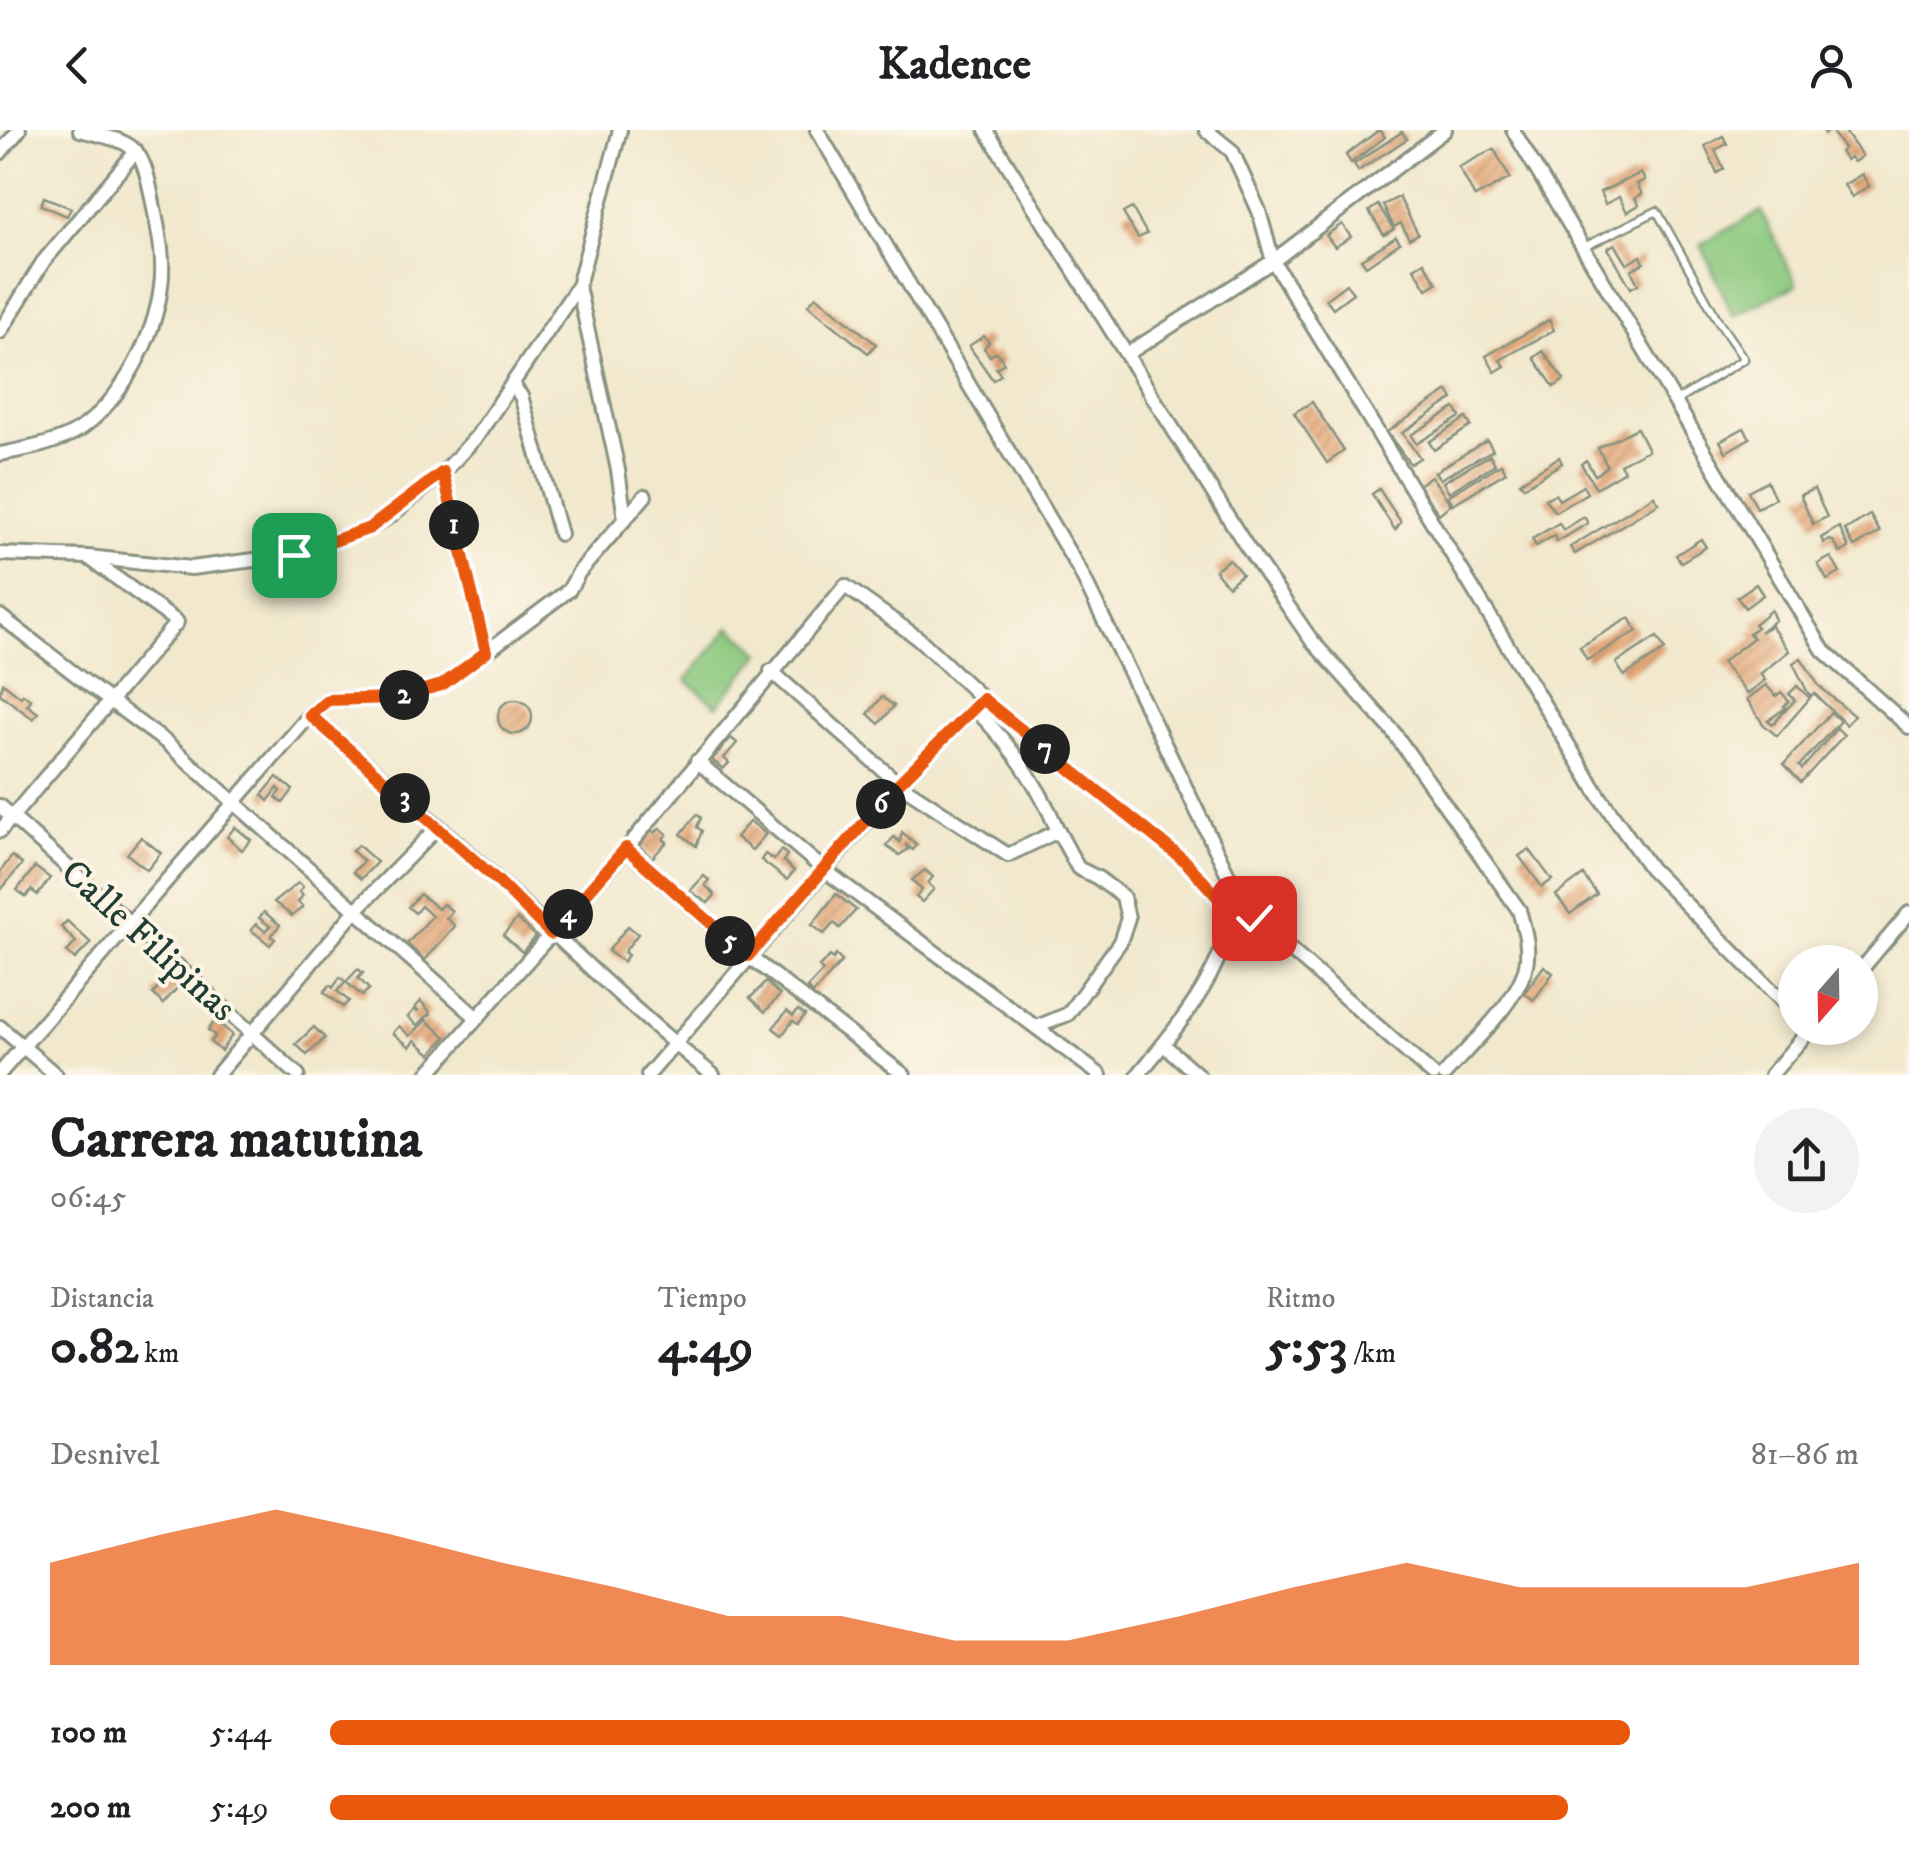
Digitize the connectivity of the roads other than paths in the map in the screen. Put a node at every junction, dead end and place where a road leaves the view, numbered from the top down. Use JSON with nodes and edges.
{"nodes":[{"id":1,"x":19,"y":130,"type":"edge"},
{"id":2,"x":80,"y":130,"type":"edge"},
{"id":3,"x":620,"y":130,"type":"edge"},
{"id":4,"x":817,"y":130,"type":"edge"},
{"id":5,"x":986,"y":130,"type":"edge"},
{"id":6,"x":1206,"y":130,"type":"edge"},
{"id":7,"x":1445,"y":130,"type":"edge"},
{"id":8,"x":1513,"y":130,"type":"edge"},
{"id":9,"x":136,"y":152,"type":"junction"},
{"id":10,"x":0,"y":153,"type":"edge"},
{"id":11,"x":1584,"y":247,"type":"junction"},
{"id":12,"x":1273,"y":260,"type":"junction"},
{"id":13,"x":578,"y":286,"type":"junction"},
{"id":14,"x":2,"y":326,"type":"edge"},
{"id":15,"x":1127,"y":354,"type":"junction"},
{"id":16,"x":512,"y":384,"type":"junction"},
{"id":17,"x":1675,"y":402,"type":"junction"},
{"id":18,"x":0,"y":454,"type":"edge"},
{"id":19,"x":443,"y":472,"type":"junction"},
{"id":20,"x":644,"y":496,"type":"dead end"},
{"id":21,"x":625,"y":519,"type":"junction"},
{"id":22,"x":560,"y":534,"type":"dead end"},
{"id":23,"x":0,"y":554,"type":"edge"},
{"id":24,"x":88,"y":557,"type":"junction"},
{"id":25,"x":0,"y":616,"type":"edge"},
{"id":26,"x":486,"y":652,"type":"junction"},
{"id":27,"x":771,"y":671,"type":"junction"},
{"id":28,"x":110,"y":703,"type":"junction"},
{"id":29,"x":979,"y":703,"type":"junction"},
{"id":30,"x":310,"y":715,"type":"junction"},
{"id":31,"x":1909,"y":728,"type":"edge"},
{"id":32,"x":697,"y":762,"type":"junction"},
{"id":33,"x":898,"y":784,"type":"junction"},
{"id":34,"x":232,"y":804,"type":"junction"},
{"id":35,"x":0,"y":806,"type":"edge"},
{"id":36,"x":13,"y":817,"type":"junction"},
{"id":37,"x":438,"y":827,"type":"junction"},
{"id":38,"x":1058,"y":831,"type":"junction"},
{"id":39,"x":0,"y":832,"type":"edge"},
{"id":40,"x":626,"y":848,"type":"junction"},
{"id":41,"x":823,"y":869,"type":"junction"},
{"id":42,"x":356,"y":910,"type":"junction"},
{"id":43,"x":1232,"y":913,"type":"junction"},
{"id":44,"x":1909,"y":913,"type":"edge"},
{"id":45,"x":1254,"y":918,"type":"junction"},
{"id":46,"x":128,"y":924,"type":"junction"},
{"id":47,"x":551,"y":934,"type":"junction"},
{"id":48,"x":1878,"y":949,"type":"edge"},
{"id":49,"x":748,"y":956,"type":"junction"},
{"id":50,"x":1778,"y":997,"type":"edge"},
{"id":51,"x":476,"y":1018,"type":"junction"},
{"id":52,"x":0,"y":1026,"type":"edge"},
{"id":53,"x":1038,"y":1027,"type":"junction"},
{"id":54,"x":252,"y":1035,"type":"junction"},
{"id":55,"x":674,"y":1043,"type":"junction"},
{"id":56,"x":1164,"y":1045,"type":"junction"},
{"id":57,"x":1796,"y":1045,"type":"edge"},
{"id":58,"x":22,"y":1046,"type":"junction"},
{"id":59,"x":0,"y":1073,"type":"edge"},
{"id":60,"x":56,"y":1075,"type":"edge"},
{"id":61,"x":217,"y":1075,"type":"edge"},
{"id":62,"x":298,"y":1075,"type":"edge"},
{"id":63,"x":427,"y":1075,"type":"edge"},
{"id":64,"x":648,"y":1075,"type":"edge"},
{"id":65,"x":714,"y":1075,"type":"edge"},
{"id":66,"x":904,"y":1075,"type":"edge"},
{"id":67,"x":1100,"y":1075,"type":"edge"},
{"id":68,"x":1138,"y":1075,"type":"edge"},
{"id":69,"x":1198,"y":1075,"type":"edge"},
{"id":70,"x":1434,"y":1075,"type":"edge"},
{"id":71,"x":1444,"y":1075,"type":"edge"},
{"id":72,"x":1771,"y":1075,"type":"edge"}],
"edges":[{"from":1,"to":10,"type":"street"},
{"from":2,"to":9,"type":"street"},
{"from":3,"to":13,"type":"street"},
{"from":4,"to":45,"type":"street"},
{"from":5,"to":15,"type":"street"},
{"from":6,"to":12,"type":"street"},
{"from":7,"to":12,"type":"street"},
{"from":8,"to":11,"type":"street"},
{"from":9,"to":14,"type":"street"},
{"from":9,"to":18,"type":"street"},
{"from":11,"to":17,"type":"street"},
{"from":11,"to":17,"type":"lane"},
{"from":12,"to":15,"type":"street"},
{"from":12,"to":50,"type":"street"},
{"from":13,"to":16,"type":"street"},
{"from":13,"to":21,"type":"street"},
{"from":15,"to":71,"type":"street"},
{"from":16,"to":19,"type":"street"},
{"from":16,"to":22,"type":"street"},
{"from":17,"to":31,"type":"street"},
{"from":19,"to":24,"type":"street"},
{"from":19,"to":26,"type":"street"},
{"from":20,"to":21,"type":"street"},
{"from":21,"to":26,"type":"street"},
{"from":23,"to":24,"type":"street"},
{"from":24,"to":28,"type":"street"},
{"from":25,"to":28,"type":"street"},
{"from":26,"to":30,"type":"street"},
{"from":27,"to":29,"type":"street"},
{"from":27,"to":32,"type":"street"},
{"from":27,"to":33,"type":"street"},
{"from":28,"to":34,"type":"street"},
{"from":28,"to":36,"type":"street"},
{"from":29,"to":33,"type":"street"},
{"from":29,"to":38,"type":"street"},
{"from":29,"to":43,"type":"street"},
{"from":30,"to":34,"type":"street"},
{"from":30,"to":37,"type":"street"},
{"from":32,"to":40,"type":"street"},
{"from":32,"to":41,"type":"street"},
{"from":33,"to":38,"type":"street"},
{"from":33,"to":41,"type":"street"},
{"from":34,"to":42,"type":"street"},
{"from":34,"to":46,"type":"street"},
{"from":35,"to":36,"type":"street","name":"Calle Filipinas"},
{"from":36,"to":39,"type":"street"},
{"from":36,"to":46,"type":"street","name":"Calle Filipinas"},
{"from":37,"to":42,"type":"street"},
{"from":37,"to":47,"type":"street"},
{"from":38,"to":53,"type":"street"},
{"from":40,"to":47,"type":"street"},
{"from":40,"to":49,"type":"street"},
{"from":41,"to":49,"type":"street"},
{"from":41,"to":53,"type":"street"},
{"from":42,"to":51,"type":"street"},
{"from":42,"to":54,"type":"street"},
{"from":43,"to":45,"type":"street"},
{"from":43,"to":56,"type":"street"},
{"from":44,"to":48,"type":"street"},
{"from":45,"to":70,"type":"street"},
{"from":46,"to":54,"type":"street","name":"Calle Filipinas"},
{"from":46,"to":58,"type":"street"},
{"from":47,"to":51,"type":"street"},
{"from":47,"to":55,"type":"street"},
{"from":49,"to":55,"type":"street"},
{"from":49,"to":66,"type":"street"},
{"from":51,"to":63,"type":"street"},
{"from":52,"to":58,"type":"street"},
{"from":53,"to":67,"type":"street"},
{"from":54,"to":61,"type":"street"},
{"from":54,"to":62,"type":"street","name":"Calle Filipinas"},
{"from":55,"to":64,"type":"street"},
{"from":55,"to":65,"type":"street"},
{"from":56,"to":68,"type":"street"},
{"from":56,"to":69,"type":"street"},
{"from":57,"to":72,"type":"street"},
{"from":58,"to":59,"type":"street"},
{"from":58,"to":60,"type":"street"}]}
